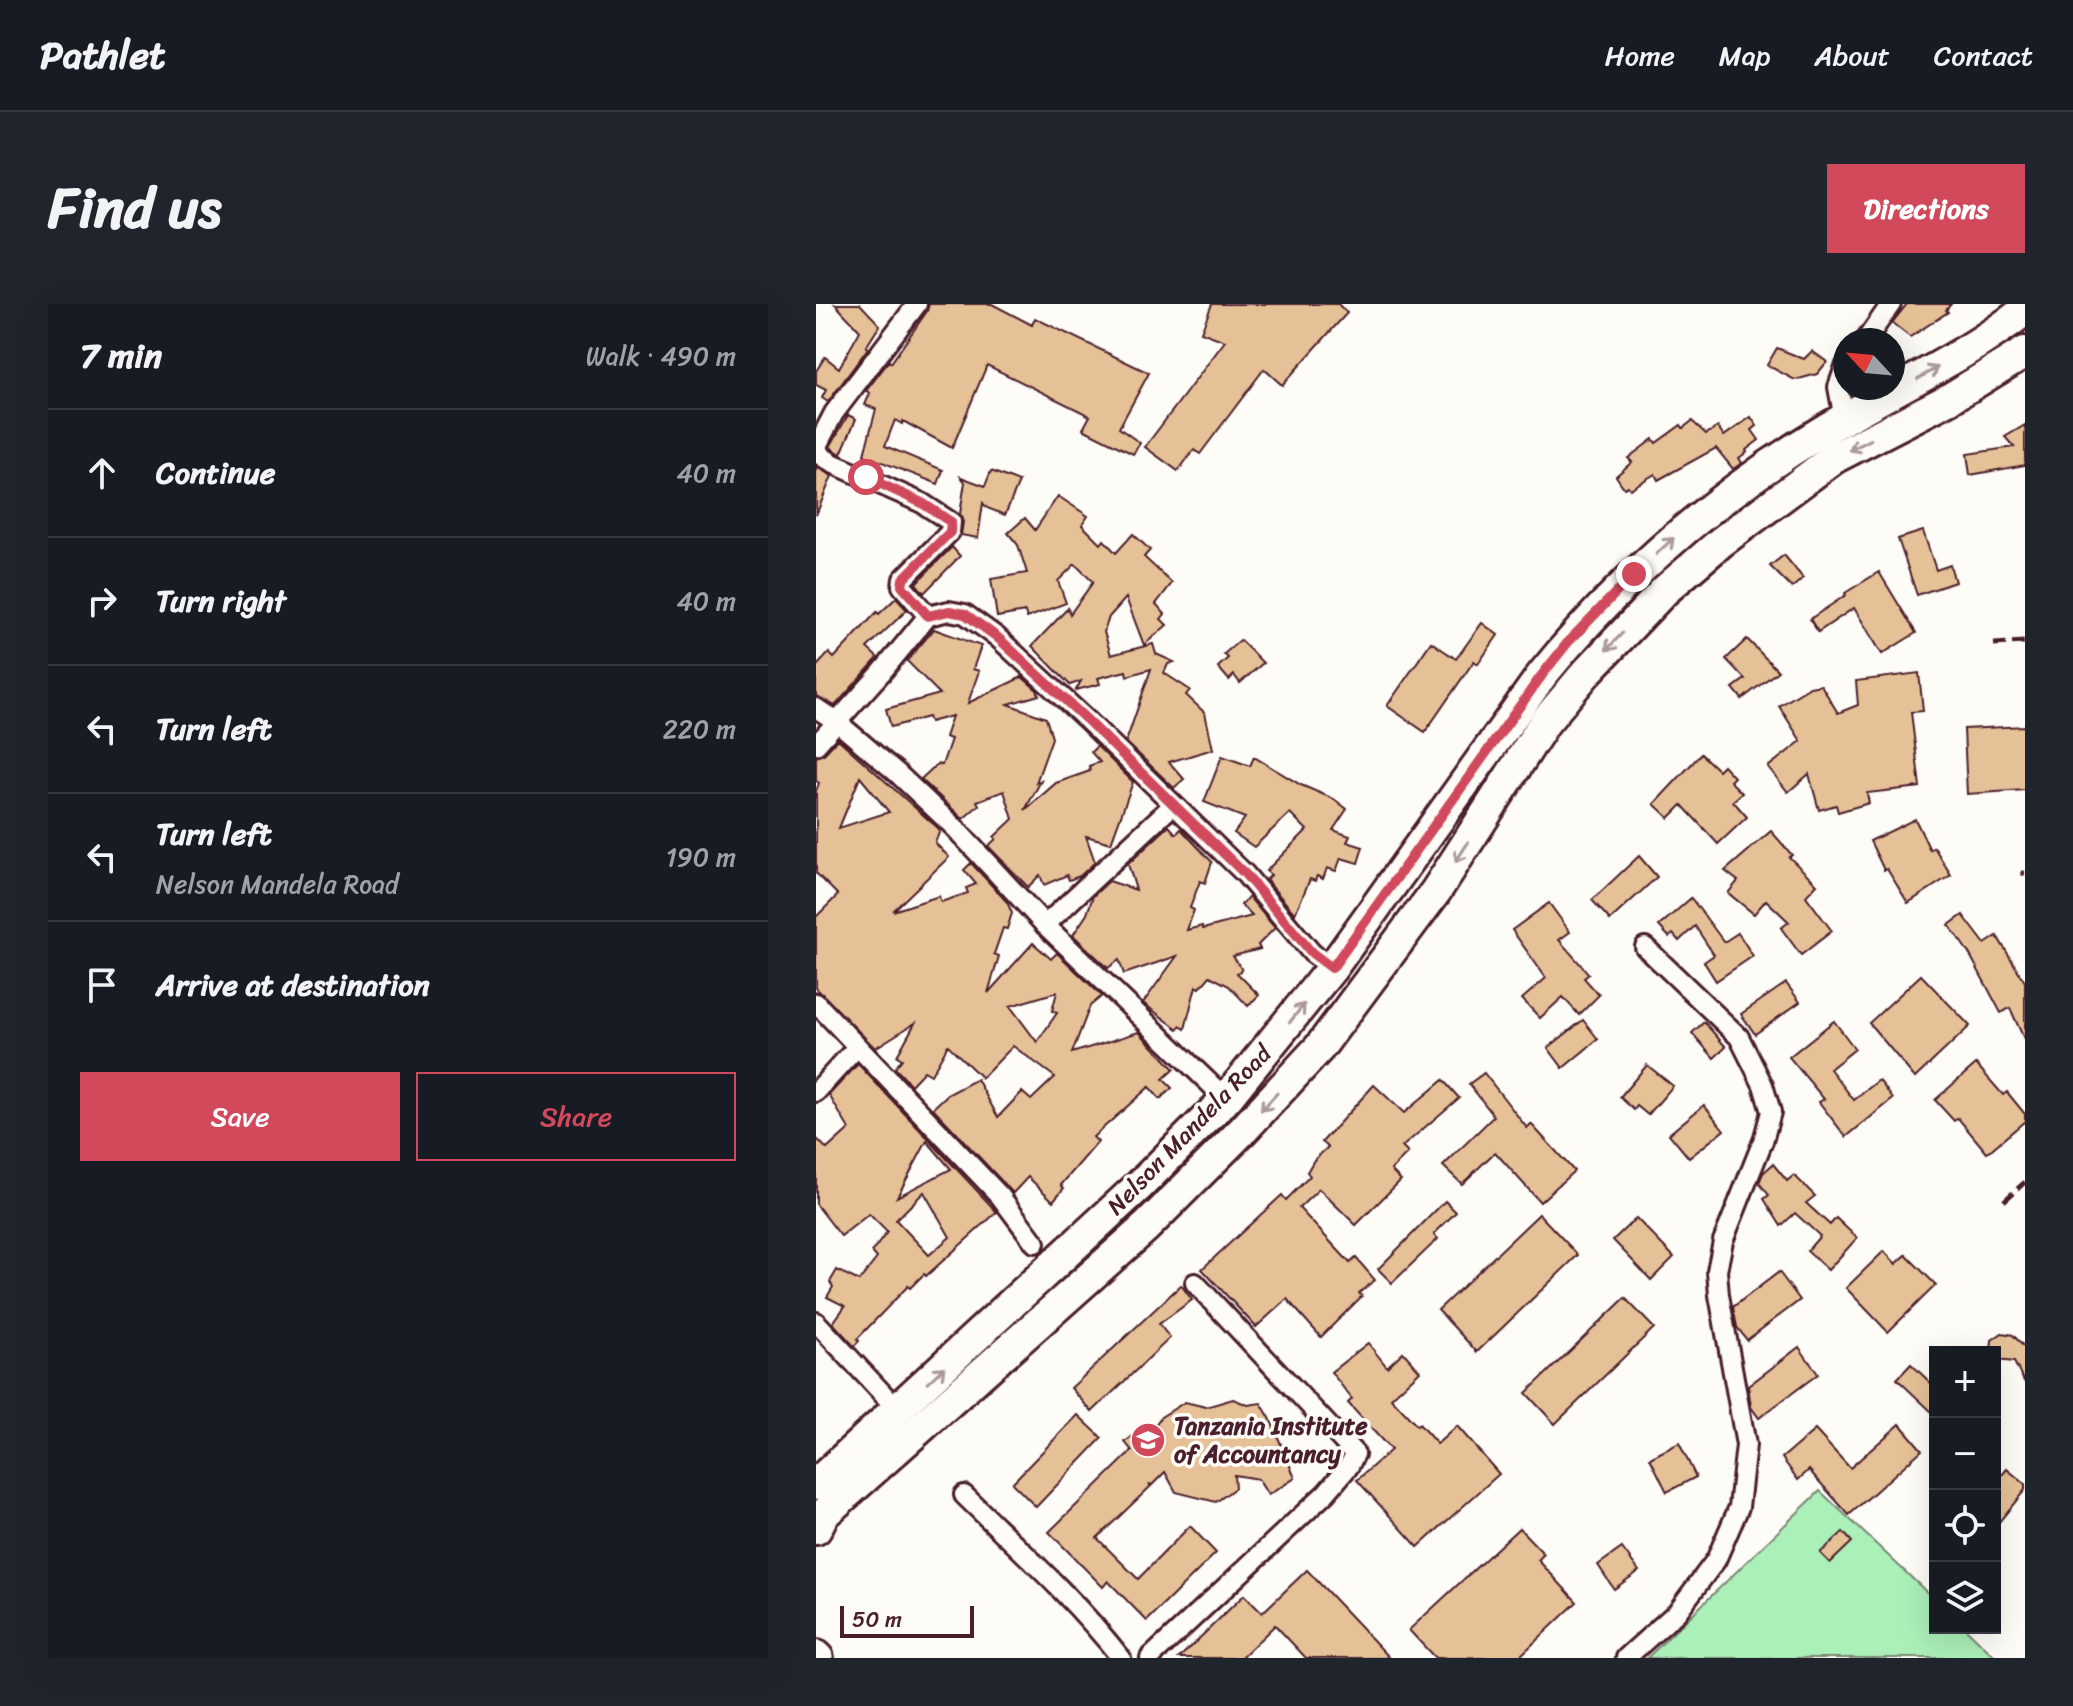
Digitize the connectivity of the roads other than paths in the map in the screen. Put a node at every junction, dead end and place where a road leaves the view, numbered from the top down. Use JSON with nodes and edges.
{"nodes":[{"id":1,"x":917,"y":304,"type":"edge"},
{"id":2,"x":1891,"y":304,"type":"edge"},
{"id":3,"x":2025,"y":310,"type":"edge"},
{"id":4,"x":1874,"y":328,"type":"edge"},
{"id":5,"x":2025,"y":352,"type":"edge"},
{"id":6,"x":1840,"y":400,"type":"edge"},
{"id":7,"x":1844,"y":419,"type":"junction"},
{"id":8,"x":928,"y":616,"type":"junction"},
{"id":9,"x":816,"y":708,"type":"edge"},
{"id":10,"x":837,"y":722,"type":"junction"},
{"id":11,"x":816,"y":745,"type":"edge"},
{"id":12,"x":1173,"y":805,"type":"junction"},
{"id":13,"x":1045,"y":925,"type":"junction"},
{"id":14,"x":1645,"y":947,"type":"dead end"},
{"id":15,"x":1332,"y":968,"type":"junction"},
{"id":16,"x":816,"y":1003,"type":"edge"},
{"id":17,"x":857,"y":1047,"type":"junction"},
{"id":18,"x":816,"y":1092,"type":"edge"},
{"id":19,"x":1226,"y":1099,"type":"junction"},
{"id":20,"x":1035,"y":1243,"type":"dead end"},
{"id":21,"x":1195,"y":1283,"type":"dead end"},
{"id":22,"x":816,"y":1322,"type":"edge"},
{"id":23,"x":898,"y":1410,"type":"junction"},
{"id":24,"x":816,"y":1484,"type":"edge"},
{"id":25,"x":964,"y":1495,"type":"dead end"},
{"id":26,"x":818,"y":1522,"type":"edge"},
{"id":27,"x":1121,"y":1658,"type":"edge"},
{"id":28,"x":1150,"y":1658,"type":"edge"},
{"id":29,"x":1626,"y":1658,"type":"edge"}],
"edges":[{"from":1,"to":8,"type":"street"},
{"from":2,"to":4,"type":"street"},
{"from":7,"to":3,"type":"main road","name":"Nelson Mandela Road","one_way":true},
{"from":5,"to":26,"type":"main road","name":"Nelson Mandela Road","one_way":true},
{"from":6,"to":7,"type":"street"},
{"from":15,"to":7,"type":"main road","name":"Nelson Mandela Road","one_way":true},
{"from":8,"to":10,"type":"street"},
{"from":8,"to":12,"type":"street"},
{"from":9,"to":10,"type":"street"},
{"from":10,"to":11,"type":"street"},
{"from":10,"to":13,"type":"street"},
{"from":12,"to":13,"type":"street"},
{"from":12,"to":15,"type":"street"},
{"from":13,"to":19,"type":"street"},
{"from":14,"to":29,"type":"street"},
{"from":19,"to":15,"type":"main road","name":"Nelson Mandela Road","one_way":true},
{"from":16,"to":17,"type":"street"},
{"from":17,"to":18,"type":"street"},
{"from":17,"to":20,"type":"street"},
{"from":23,"to":19,"type":"main road","name":"Nelson Mandela Road","one_way":true},
{"from":21,"to":28,"type":"street"},
{"from":22,"to":23,"type":"street"},
{"from":23,"to":24,"type":"main road","name":"Nelson Mandela Road"},
{"from":25,"to":27,"type":"street"}]}
